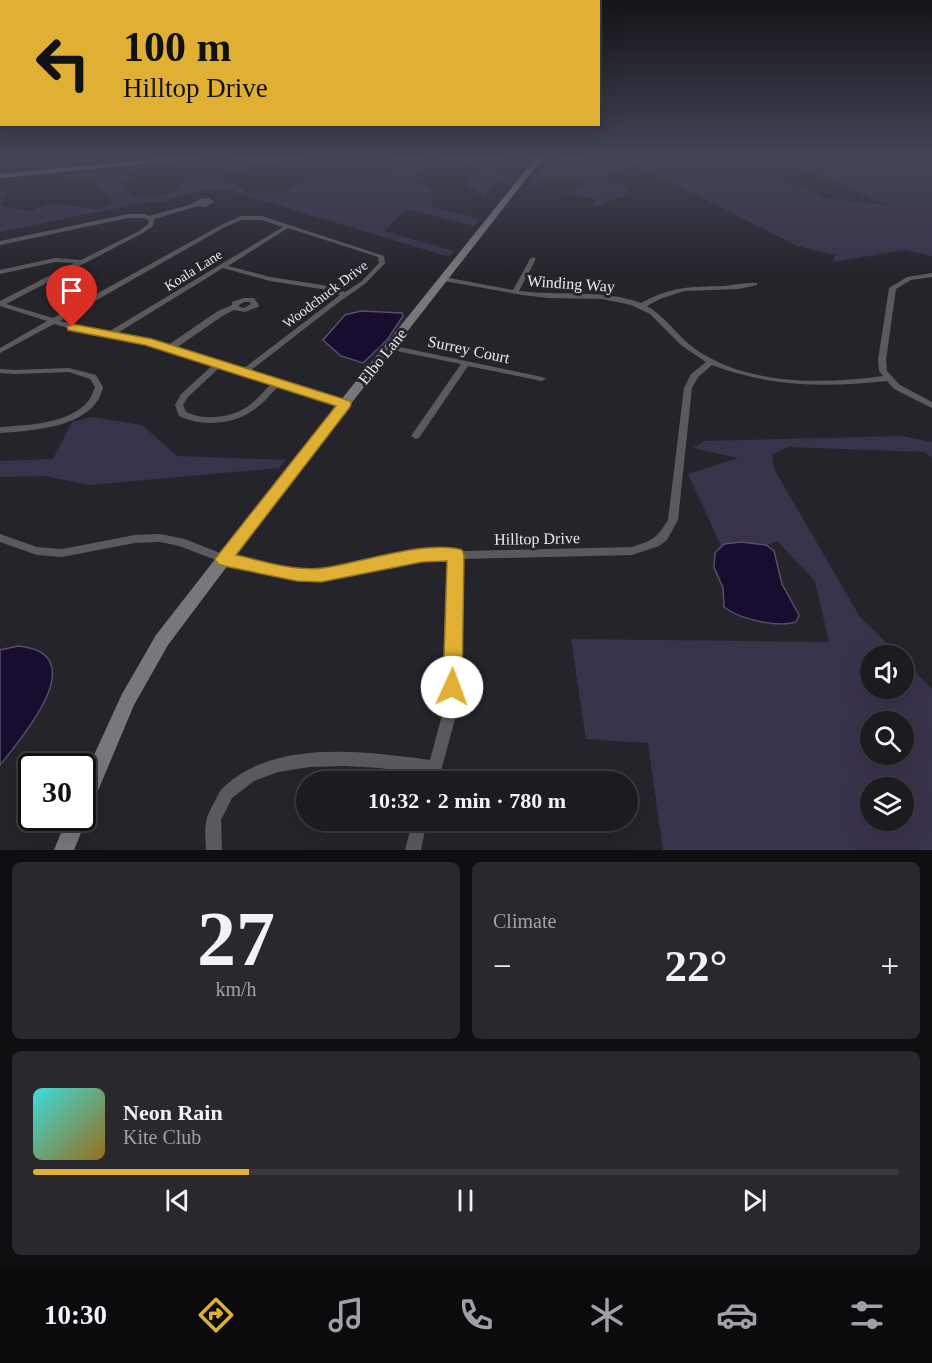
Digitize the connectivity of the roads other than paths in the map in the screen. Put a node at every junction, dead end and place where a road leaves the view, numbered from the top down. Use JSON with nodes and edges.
{"nodes":[{"id":1,"x":510,"y":196,"type":"edge"},
{"id":2,"x":196,"y":205,"type":"dead end"},
{"id":3,"x":150,"y":218,"type":"junction"},
{"id":4,"x":288,"y":226,"type":"junction"},
{"id":5,"x":0,"y":243,"type":"edge"},
{"id":6,"x":533,"y":259,"type":"dead end"},
{"id":7,"x":82,"y":262,"type":"junction"},
{"id":8,"x":222,"y":266,"type":"junction"},
{"id":9,"x":0,"y":272,"type":"edge"},
{"id":10,"x":932,"y":275,"type":"edge"},
{"id":11,"x":444,"y":279,"type":"junction"},
{"id":12,"x":755,"y":284,"type":"dead end"},
{"id":13,"x":515,"y":292,"type":"junction"},
{"id":14,"x":345,"y":294,"type":"junction"},
{"id":15,"x":0,"y":304,"type":"edge"},
{"id":16,"x":642,"y":306,"type":"junction"},
{"id":17,"x":234,"y":307,"type":"dead end"},
{"id":18,"x":50,"y":321,"type":"junction"},
{"id":19,"x":111,"y":334,"type":"junction"},
{"id":20,"x":390,"y":347,"type":"junction"},
{"id":21,"x":170,"y":348,"type":"junction"},
{"id":22,"x":0,"y":351,"type":"edge"},
{"id":23,"x":710,"y":362,"type":"junction"},
{"id":24,"x":219,"y":363,"type":"junction"},
{"id":25,"x":466,"y":363,"type":"junction"},
{"id":26,"x":0,"y":371,"type":"edge"},
{"id":27,"x":245,"y":371,"type":"junction"},
{"id":28,"x":888,"y":378,"type":"junction"},
{"id":29,"x":542,"y":380,"type":"dead end"},
{"id":30,"x":277,"y":383,"type":"junction"},
{"id":31,"x":345,"y":404,"type":"junction"},
{"id":32,"x":932,"y":405,"type":"edge"},
{"id":33,"x":0,"y":430,"type":"edge"},
{"id":34,"x":416,"y":436,"type":"dead end"},
{"id":35,"x":0,"y":538,"type":"edge"},
{"id":36,"x":456,"y":555,"type":"junction"},
{"id":37,"x":224,"y":559,"type":"junction"},
{"id":38,"x":96,"y":771,"type":"edge"},
{"id":39,"x":420,"y":771,"type":"edge"},
{"id":40,"x":434,"y":771,"type":"edge"},
{"id":41,"x":72,"y":831,"type":"edge"},
{"id":42,"x":417,"y":831,"type":"edge"},
{"id":43,"x":64,"y":850,"type":"edge"},
{"id":44,"x":214,"y":850,"type":"edge"},
{"id":45,"x":413,"y":850,"type":"edge"}],
"edges":[{"from":1,"to":11,"type":"street","name":"Elbo Lane"},
{"from":2,"to":3,"type":"street"},
{"from":3,"to":5,"type":"street"},
{"from":3,"to":7,"type":"street"},
{"from":4,"to":8,"type":"street","name":"Koala Lane"},
{"from":4,"to":14,"type":"street","name":"Woodchuck Drive"},
{"from":4,"to":18,"type":"street","name":"Woodchuck Drive"},
{"from":6,"to":13,"type":"street"},
{"from":7,"to":9,"type":"street"},
{"from":7,"to":15,"type":"street"},
{"from":8,"to":14,"type":"street"},
{"from":8,"to":19,"type":"street","name":"Koala Lane"},
{"from":10,"to":28,"type":"street"},
{"from":11,"to":13,"type":"street","name":"Winding Way"},
{"from":11,"to":20,"type":"street","name":"Elbo Lane"},
{"from":12,"to":16,"type":"street"},
{"from":13,"to":16,"type":"street","name":"Winding Way"},
{"from":14,"to":27,"type":"street","name":"Woodchuck Drive"},
{"from":15,"to":18,"type":"street"},
{"from":16,"to":23,"type":"street","name":"Winding Way"},
{"from":17,"to":21,"type":"street"},
{"from":18,"to":19,"type":"street"},
{"from":18,"to":22,"type":"street","name":"Woodchuck Drive"},
{"from":19,"to":21,"type":"street"},
{"from":20,"to":25,"type":"street","name":"Surrey Court"},
{"from":20,"to":31,"type":"street","name":"Elbo Lane"},
{"from":21,"to":24,"type":"street"},
{"from":23,"to":28,"type":"street","name":"Winding Way"},
{"from":23,"to":36,"type":"street","name":"Hilltop Drive"},
{"from":24,"to":27,"type":"street"},
{"from":24,"to":30,"type":"street"},
{"from":25,"to":29,"type":"street","name":"Surrey Court"},
{"from":25,"to":34,"type":"street"},
{"from":26,"to":33,"type":"street"},
{"from":27,"to":30,"type":"street"},
{"from":28,"to":32,"type":"street"},
{"from":30,"to":31,"type":"street"},
{"from":31,"to":37,"type":"street","name":"Elbo Lane"},
{"from":35,"to":37,"type":"street","name":"Hilltop Drive"},
{"from":36,"to":37,"type":"street","name":"Hilltop Drive"},
{"from":36,"to":40,"type":"street"},
{"from":37,"to":38,"type":"street","name":"Elbo Lane"},
{"from":39,"to":44,"type":"street"},
{"from":41,"to":43,"type":"street"},
{"from":42,"to":45,"type":"street"}]}
